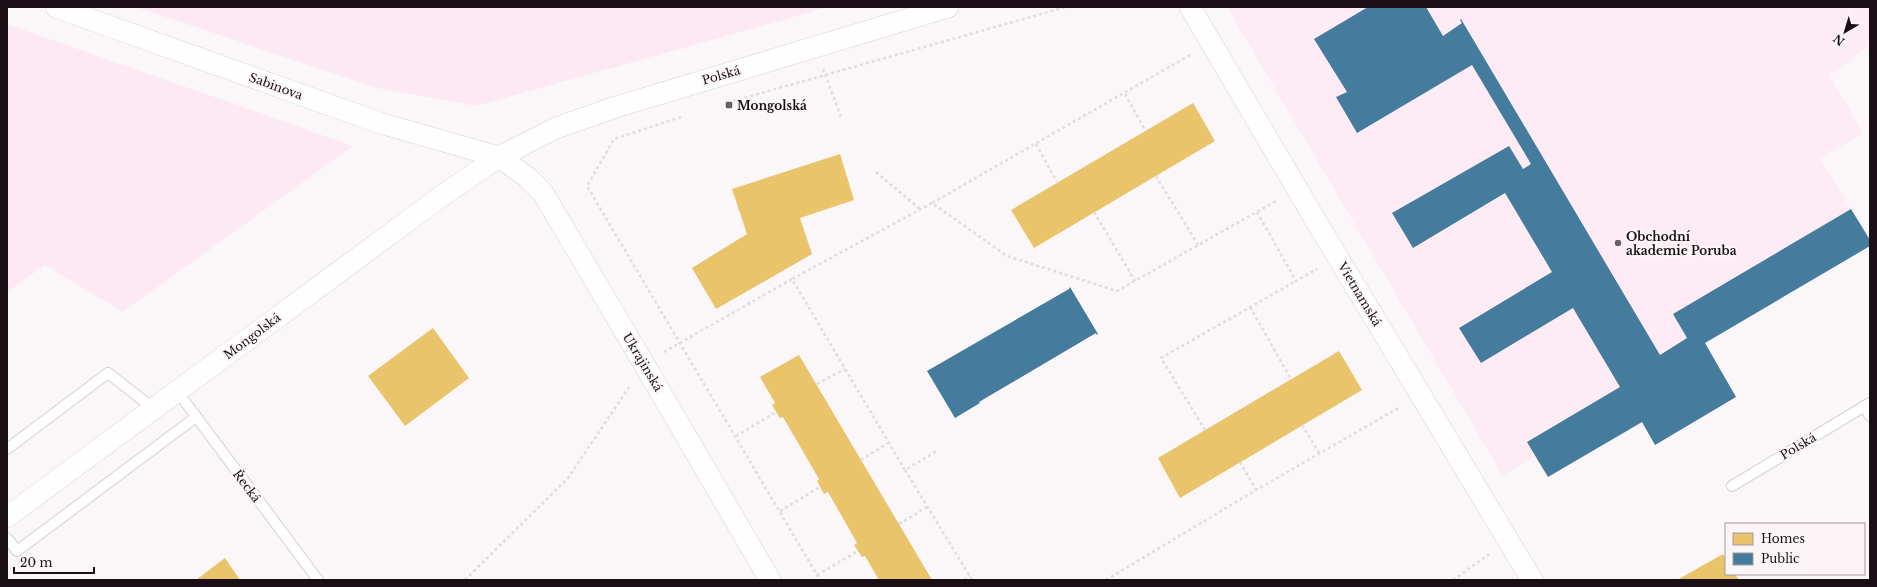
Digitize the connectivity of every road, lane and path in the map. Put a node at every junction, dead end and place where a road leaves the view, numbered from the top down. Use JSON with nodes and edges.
{"nodes":[{"id":1,"x":56,"y":7,"type":"edge"},
{"id":2,"x":948,"y":7,"type":"edge"},
{"id":3,"x":1066,"y":7,"type":"edge"},
{"id":4,"x":1190,"y":7,"type":"edge"},
{"id":5,"x":1196,"y":51,"type":"dead end"},
{"id":6,"x":825,"y":74,"type":"junction"},
{"id":7,"x":1125,"y":94,"type":"junction"},
{"id":8,"x":733,"y":101,"type":"dead end"},
{"id":9,"x":681,"y":117,"type":"dead end"},
{"id":10,"x":840,"y":118,"type":"dead end"},
{"id":11,"x":1145,"y":130,"type":"dead end"},
{"id":12,"x":1036,"y":144,"type":"junction"},
{"id":13,"x":499,"y":157,"type":"junction"},
{"id":14,"x":876,"y":172,"type":"dead end"},
{"id":15,"x":1156,"y":176,"type":"dead end"},
{"id":16,"x":1057,"y":182,"type":"dead end"},
{"id":17,"x":1277,"y":201,"type":"dead end"},
{"id":18,"x":932,"y":203,"type":"junction"},
{"id":19,"x":920,"y":209,"type":"junction"},
{"id":20,"x":1094,"y":212,"type":"dead end"},
{"id":21,"x":1257,"y":212,"type":"junction"},
{"id":22,"x":1198,"y":245,"type":"junction"},
{"id":23,"x":1322,"y":266,"type":"dead end"},
{"id":24,"x":792,"y":279,"type":"junction"},
{"id":25,"x":1135,"y":281,"type":"junction"},
{"id":26,"x":1296,"y":281,"type":"junction"},
{"id":27,"x":1250,"y":307,"type":"junction"},
{"id":28,"x":680,"y":343,"type":"junction"},
{"id":29,"x":644,"y":364,"type":"junction"},
{"id":30,"x":845,"y":369,"type":"junction"},
{"id":31,"x":1291,"y":379,"type":"dead end"},
{"id":32,"x":817,"y":384,"type":"dead end"},
{"id":33,"x":177,"y":391,"type":"junction"},
{"id":34,"x":1404,"y":405,"type":"dead end"},
{"id":35,"x":1867,"y":405,"type":"edge"},
{"id":36,"x":154,"y":409,"type":"junction"},
{"id":37,"x":776,"y":412,"type":"dead end"},
{"id":38,"x":1870,"y":416,"type":"edge"},
{"id":39,"x":196,"y":417,"type":"junction"},
{"id":40,"x":1302,"y":426,"type":"dead end"},
{"id":41,"x":1205,"y":430,"type":"dead end"},
{"id":42,"x":736,"y":436,"type":"junction"},
{"id":43,"x":888,"y":443,"type":"junction"},
{"id":44,"x":7,"y":449,"type":"edge"},
{"id":45,"x":937,"y":451,"type":"dead end"},
{"id":46,"x":1319,"y":453,"type":"junction"},
{"id":47,"x":861,"y":460,"type":"dead end"},
{"id":48,"x":1240,"y":462,"type":"dead end"},
{"id":49,"x":905,"y":470,"type":"junction"},
{"id":50,"x":1732,"y":486,"type":"dead end"},
{"id":51,"x":820,"y":487,"type":"dead end"},
{"id":52,"x":1256,"y":490,"type":"junction"},
{"id":53,"x":927,"y":507,"type":"junction"},
{"id":54,"x":780,"y":511,"type":"junction"},
{"id":55,"x":7,"y":517,"type":"edge"},
{"id":56,"x":899,"y":524,"type":"dead end"},
{"id":57,"x":7,"y":538,"type":"edge"},
{"id":58,"x":858,"y":551,"type":"dead end"},
{"id":59,"x":1492,"y":551,"type":"dead end"},
{"id":60,"x":818,"y":575,"type":"junction"},
{"id":61,"x":970,"y":576,"type":"junction"},
{"id":62,"x":318,"y":580,"type":"edge"},
{"id":63,"x":465,"y":580,"type":"edge"},
{"id":64,"x":770,"y":580,"type":"edge"},
{"id":65,"x":820,"y":580,"type":"edge"},
{"id":66,"x":964,"y":580,"type":"edge"},
{"id":67,"x":972,"y":580,"type":"edge"},
{"id":68,"x":1106,"y":580,"type":"edge"},
{"id":69,"x":1453,"y":580,"type":"edge"},
{"id":70,"x":1532,"y":580,"type":"edge"}],
"edges":[{"from":1,"to":13,"type":"street","name":"Sabinova"},
{"from":2,"to":13,"type":"street","name":"Polská"},
{"from":3,"to":6,"type":"path"},
{"from":4,"to":70,"type":"street","name":"Vietnamská"},
{"from":5,"to":7,"type":"path"},
{"from":6,"to":8,"type":"path"},
{"from":6,"to":10,"type":"path"},
{"from":7,"to":11,"type":"path"},
{"from":7,"to":12,"type":"path"},
{"from":9,"to":28,"type":"path"},
{"from":12,"to":16,"type":"path"},
{"from":12,"to":18,"type":"path"},
{"from":13,"to":29,"type":"street","name":"Ukrajinská"},
{"from":13,"to":33,"type":"street","name":"Mongolská"},
{"from":14,"to":19,"type":"path"},
{"from":15,"to":22,"type":"path"},
{"from":17,"to":21,"type":"path"},
{"from":18,"to":19,"type":"path"},
{"from":18,"to":25,"type":"path"},
{"from":19,"to":24,"type":"path"},
{"from":20,"to":25,"type":"path"},
{"from":21,"to":22,"type":"path"},
{"from":21,"to":26,"type":"path"},
{"from":22,"to":25,"type":"path"},
{"from":23,"to":26,"type":"path"},
{"from":24,"to":28,"type":"path"},
{"from":24,"to":30,"type":"path"},
{"from":26,"to":27,"type":"path"},
{"from":27,"to":31,"type":"path"},
{"from":27,"to":41,"type":"path"},
{"from":28,"to":29,"type":"path"},
{"from":28,"to":42,"type":"path"},
{"from":29,"to":63,"type":"path"},
{"from":29,"to":64,"type":"street","name":"Ukrajinská"},
{"from":30,"to":32,"type":"path"},
{"from":30,"to":43,"type":"path"},
{"from":33,"to":36,"type":"street","name":"Mongolská"},
{"from":33,"to":39,"type":"lane","name":"Řecká"},
{"from":34,"to":46,"type":"path"},
{"from":35,"to":38,"type":"lane","name":"Polská"},
{"from":35,"to":50,"type":"lane","name":"Polská"},
{"from":36,"to":44,"type":"lane"},
{"from":36,"to":55,"type":"street","name":"Mongolská"},
{"from":37,"to":42,"type":"path"},
{"from":39,"to":57,"type":"lane"},
{"from":39,"to":62,"type":"lane","name":"Řecká"},
{"from":40,"to":46,"type":"path"},
{"from":42,"to":54,"type":"path"},
{"from":43,"to":47,"type":"path"},
{"from":43,"to":49,"type":"path"},
{"from":45,"to":49,"type":"path"},
{"from":46,"to":52,"type":"path"},
{"from":48,"to":52,"type":"path"},
{"from":49,"to":53,"type":"path"},
{"from":51,"to":54,"type":"path"},
{"from":52,"to":68,"type":"path"},
{"from":53,"to":56,"type":"path"},
{"from":53,"to":61,"type":"path"},
{"from":54,"to":60,"type":"path"},
{"from":58,"to":60,"type":"path"},
{"from":59,"to":69,"type":"path"},
{"from":60,"to":65,"type":"path"},
{"from":61,"to":66,"type":"path"},
{"from":61,"to":67,"type":"path"}]}
